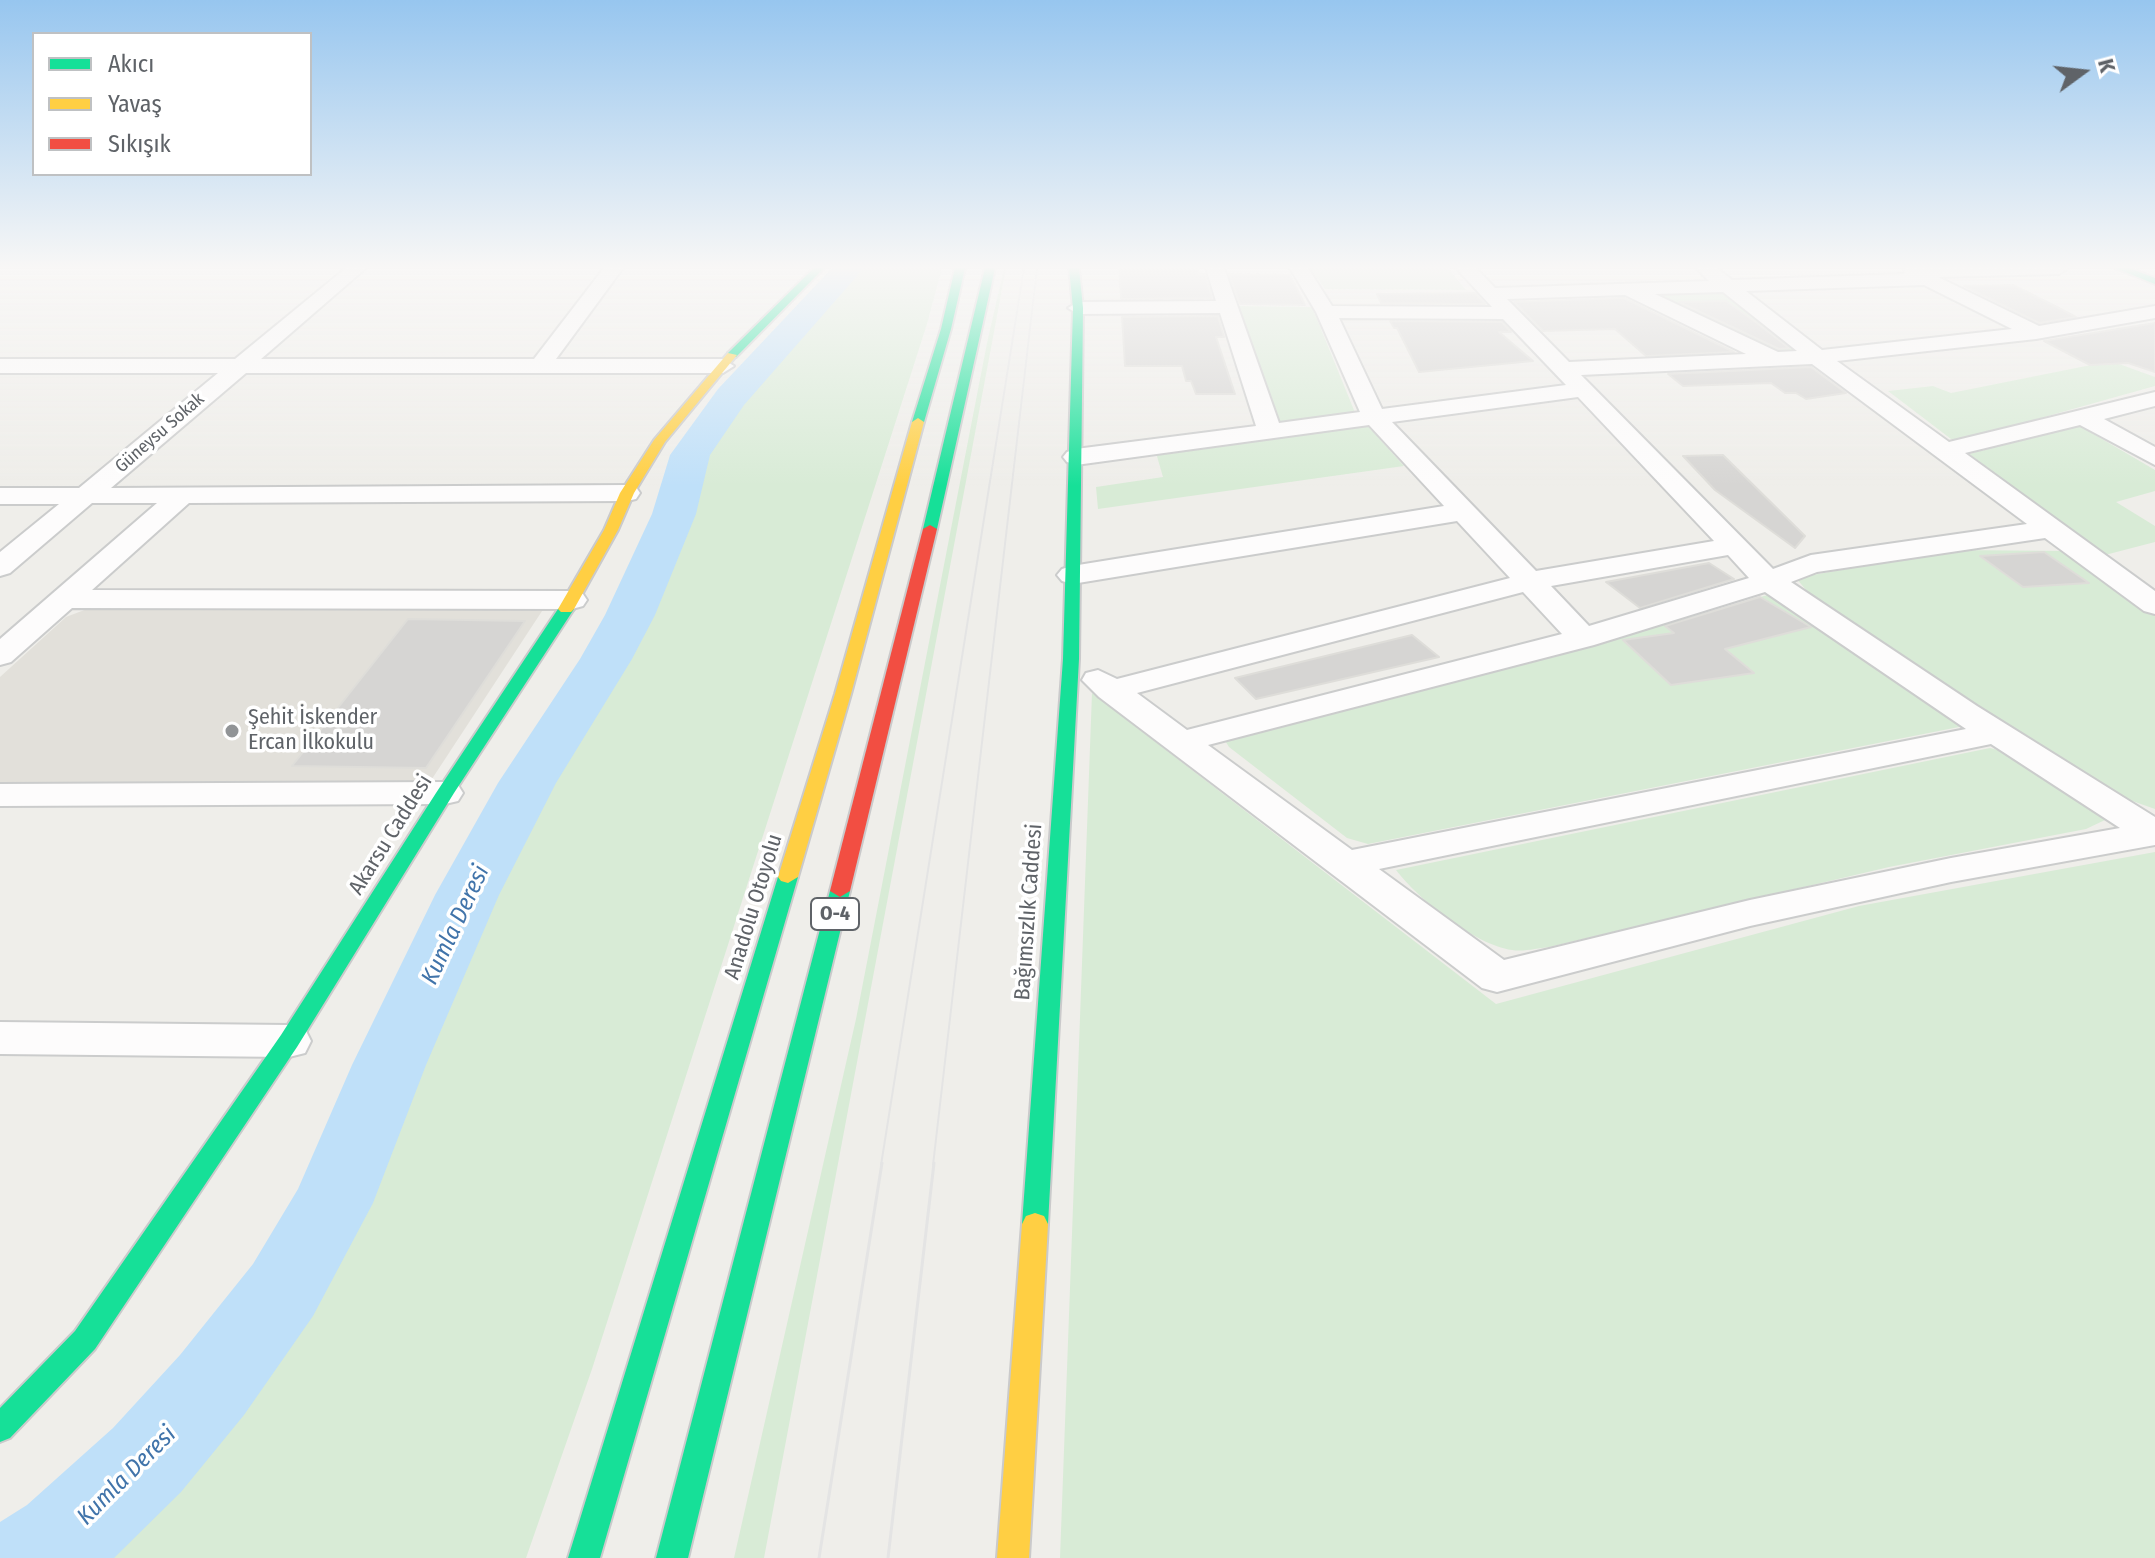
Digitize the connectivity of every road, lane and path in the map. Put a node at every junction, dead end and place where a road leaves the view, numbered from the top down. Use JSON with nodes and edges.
{"nodes":[{"id":1,"x":269,"y":341,"type":"edge"},
{"id":2,"x":559,"y":341,"type":"edge"},
{"id":3,"x":748,"y":341,"type":"edge"},
{"id":4,"x":942,"y":341,"type":"edge"},
{"id":5,"x":975,"y":341,"type":"edge"},
{"id":6,"x":1078,"y":341,"type":"edge"},
{"id":7,"x":1240,"y":341,"type":"edge"},
{"id":8,"x":1339,"y":341,"type":"edge"},
{"id":9,"x":1535,"y":341,"type":"edge"},
{"id":10,"x":1735,"y":341,"type":"edge"},
{"id":11,"x":1796,"y":341,"type":"edge"},
{"id":12,"x":1966,"y":341,"type":"edge"},
{"id":13,"x":1817,"y":357,"type":"junction"},
{"id":14,"x":1776,"y":360,"type":"junction"},
{"id":15,"x":0,"y":366,"type":"edge"},
{"id":16,"x":540,"y":366,"type":"junction"},
{"id":17,"x":723,"y":366,"type":"junction"},
{"id":18,"x":236,"y":368,"type":"junction"},
{"id":19,"x":1561,"y":369,"type":"junction"},
{"id":20,"x":1582,"y":390,"type":"junction"},
{"id":21,"x":2155,"y":399,"type":"edge"},
{"id":22,"x":2127,"y":408,"type":"junction"},
{"id":23,"x":1374,"y":417,"type":"junction"},
{"id":24,"x":2155,"y":417,"type":"edge"},
{"id":25,"x":2086,"y":418,"type":"junction"},
{"id":26,"x":1269,"y":430,"type":"junction"},
{"id":27,"x":1944,"y":451,"type":"junction"},
{"id":28,"x":1076,"y":457,"type":"junction"},
{"id":29,"x":2155,"y":457,"type":"edge"},
{"id":30,"x":627,"y":493,"type":"junction"},
{"id":31,"x":184,"y":494,"type":"junction"},
{"id":32,"x":87,"y":495,"type":"junction"},
{"id":33,"x":0,"y":496,"type":"edge"},
{"id":34,"x":1466,"y":511,"type":"junction"},
{"id":35,"x":2048,"y":529,"type":"junction"},
{"id":36,"x":1733,"y":546,"type":"junction"},
{"id":37,"x":0,"y":567,"type":"edge"},
{"id":38,"x":1072,"y":575,"type":"junction"},
{"id":39,"x":1532,"y":581,"type":"junction"},
{"id":40,"x":1769,"y":581,"type":"junction"},
{"id":41,"x":2150,"y":597,"type":"edge"},
{"id":42,"x":64,"y":599,"type":"junction"},
{"id":43,"x":572,"y":600,"type":"junction"},
{"id":44,"x":1583,"y":638,"type":"junction"},
{"id":45,"x":0,"y":655,"type":"edge"},
{"id":46,"x":1071,"y":659,"type":"junction"},
{"id":47,"x":1111,"y":690,"type":"junction"},
{"id":48,"x":1996,"y":733,"type":"junction"},
{"id":49,"x":1181,"y":742,"type":"junction"},
{"id":50,"x":445,"y":793,"type":"junction"},
{"id":51,"x":0,"y":795,"type":"edge"},
{"id":52,"x":2154,"y":833,"type":"edge"},
{"id":53,"x":1345,"y":864,"type":"junction"},
{"id":54,"x":0,"y":1038,"type":"edge"},
{"id":55,"x":289,"y":1041,"type":"junction"},
{"id":56,"x":54,"y":1374,"type":"junction"},
{"id":57,"x":0,"y":1377,"type":"edge"},
{"id":58,"x":0,"y":1428,"type":"edge"},
{"id":59,"x":584,"y":1558,"type":"edge"},
{"id":60,"x":672,"y":1558,"type":"edge"},
{"id":61,"x":1013,"y":1558,"type":"edge"}],
"edges":[{"from":1,"to":18,"type":"street","name":"Güneysu Sokak"},
{"from":2,"to":16,"type":"street"},
{"from":3,"to":17,"type":"main road","name":"Akarsu Caddesi"},
{"from":4,"to":59,"type":"main road","name":"Anadolu Otoyolu","number":"O-4"},
{"from":5,"to":60,"type":"main road","number":"O-4"},
{"from":6,"to":28,"type":"main road","name":"Bağımsızlık Caddesi"},
{"from":7,"to":26,"type":"street"},
{"from":8,"to":23,"type":"street"},
{"from":9,"to":19,"type":"street"},
{"from":10,"to":14,"type":"street"},
{"from":11,"to":13,"type":"street"},
{"from":12,"to":13,"type":"street"},
{"from":13,"to":14,"type":"street"},
{"from":13,"to":27,"type":"street"},
{"from":14,"to":19,"type":"street"},
{"from":15,"to":18,"type":"street"},
{"from":16,"to":17,"type":"street"},
{"from":16,"to":18,"type":"street"},
{"from":17,"to":30,"type":"main road","name":"Akarsu Caddesi"},
{"from":18,"to":32,"type":"street","name":"Güneysu Sokak"},
{"from":19,"to":20,"type":"street"},
{"from":20,"to":23,"type":"street"},
{"from":20,"to":36,"type":"street"},
{"from":21,"to":22,"type":"street"},
{"from":22,"to":24,"type":"street"},
{"from":22,"to":25,"type":"street"},
{"from":23,"to":26,"type":"street"},
{"from":23,"to":34,"type":"street"},
{"from":25,"to":27,"type":"street"},
{"from":25,"to":29,"type":"street"},
{"from":26,"to":28,"type":"street"},
{"from":27,"to":35,"type":"street"},
{"from":28,"to":38,"type":"main road","name":"Bağımsızlık Caddesi"},
{"from":30,"to":31,"type":"street"},
{"from":30,"to":43,"type":"main road","name":"Akarsu Caddesi"},
{"from":31,"to":32,"type":"street"},
{"from":31,"to":42,"type":"street"},
{"from":32,"to":33,"type":"street"},
{"from":32,"to":37,"type":"street","name":"Güneysu Sokak"},
{"from":34,"to":38,"type":"street"},
{"from":34,"to":39,"type":"street"},
{"from":35,"to":40,"type":"street"},
{"from":35,"to":41,"type":"street"},
{"from":36,"to":39,"type":"street"},
{"from":36,"to":40,"type":"street"},
{"from":38,"to":46,"type":"main road","name":"Bağımsızlık Caddesi"},
{"from":39,"to":44,"type":"street"},
{"from":39,"to":47,"type":"street"},
{"from":40,"to":44,"type":"street"},
{"from":40,"to":48,"type":"street"},
{"from":42,"to":43,"type":"street"},
{"from":42,"to":45,"type":"street"},
{"from":43,"to":50,"type":"main road","name":"Akarsu Caddesi"},
{"from":44,"to":49,"type":"street"},
{"from":46,"to":47,"type":"street"},
{"from":46,"to":61,"type":"main road","name":"Bağımsızlık Caddesi"},
{"from":47,"to":49,"type":"street"},
{"from":48,"to":52,"type":"street"},
{"from":48,"to":53,"type":"street"},
{"from":49,"to":53,"type":"street"},
{"from":50,"to":51,"type":"street"},
{"from":50,"to":55,"type":"main road","name":"Akarsu Caddesi"},
{"from":52,"to":53,"type":"street"},
{"from":54,"to":55,"type":"street"},
{"from":55,"to":56,"type":"main road","name":"Akarsu Caddesi"},
{"from":56,"to":57,"type":"street"},
{"from":56,"to":58,"type":"main road","name":"Akarsu Caddesi"}]}
